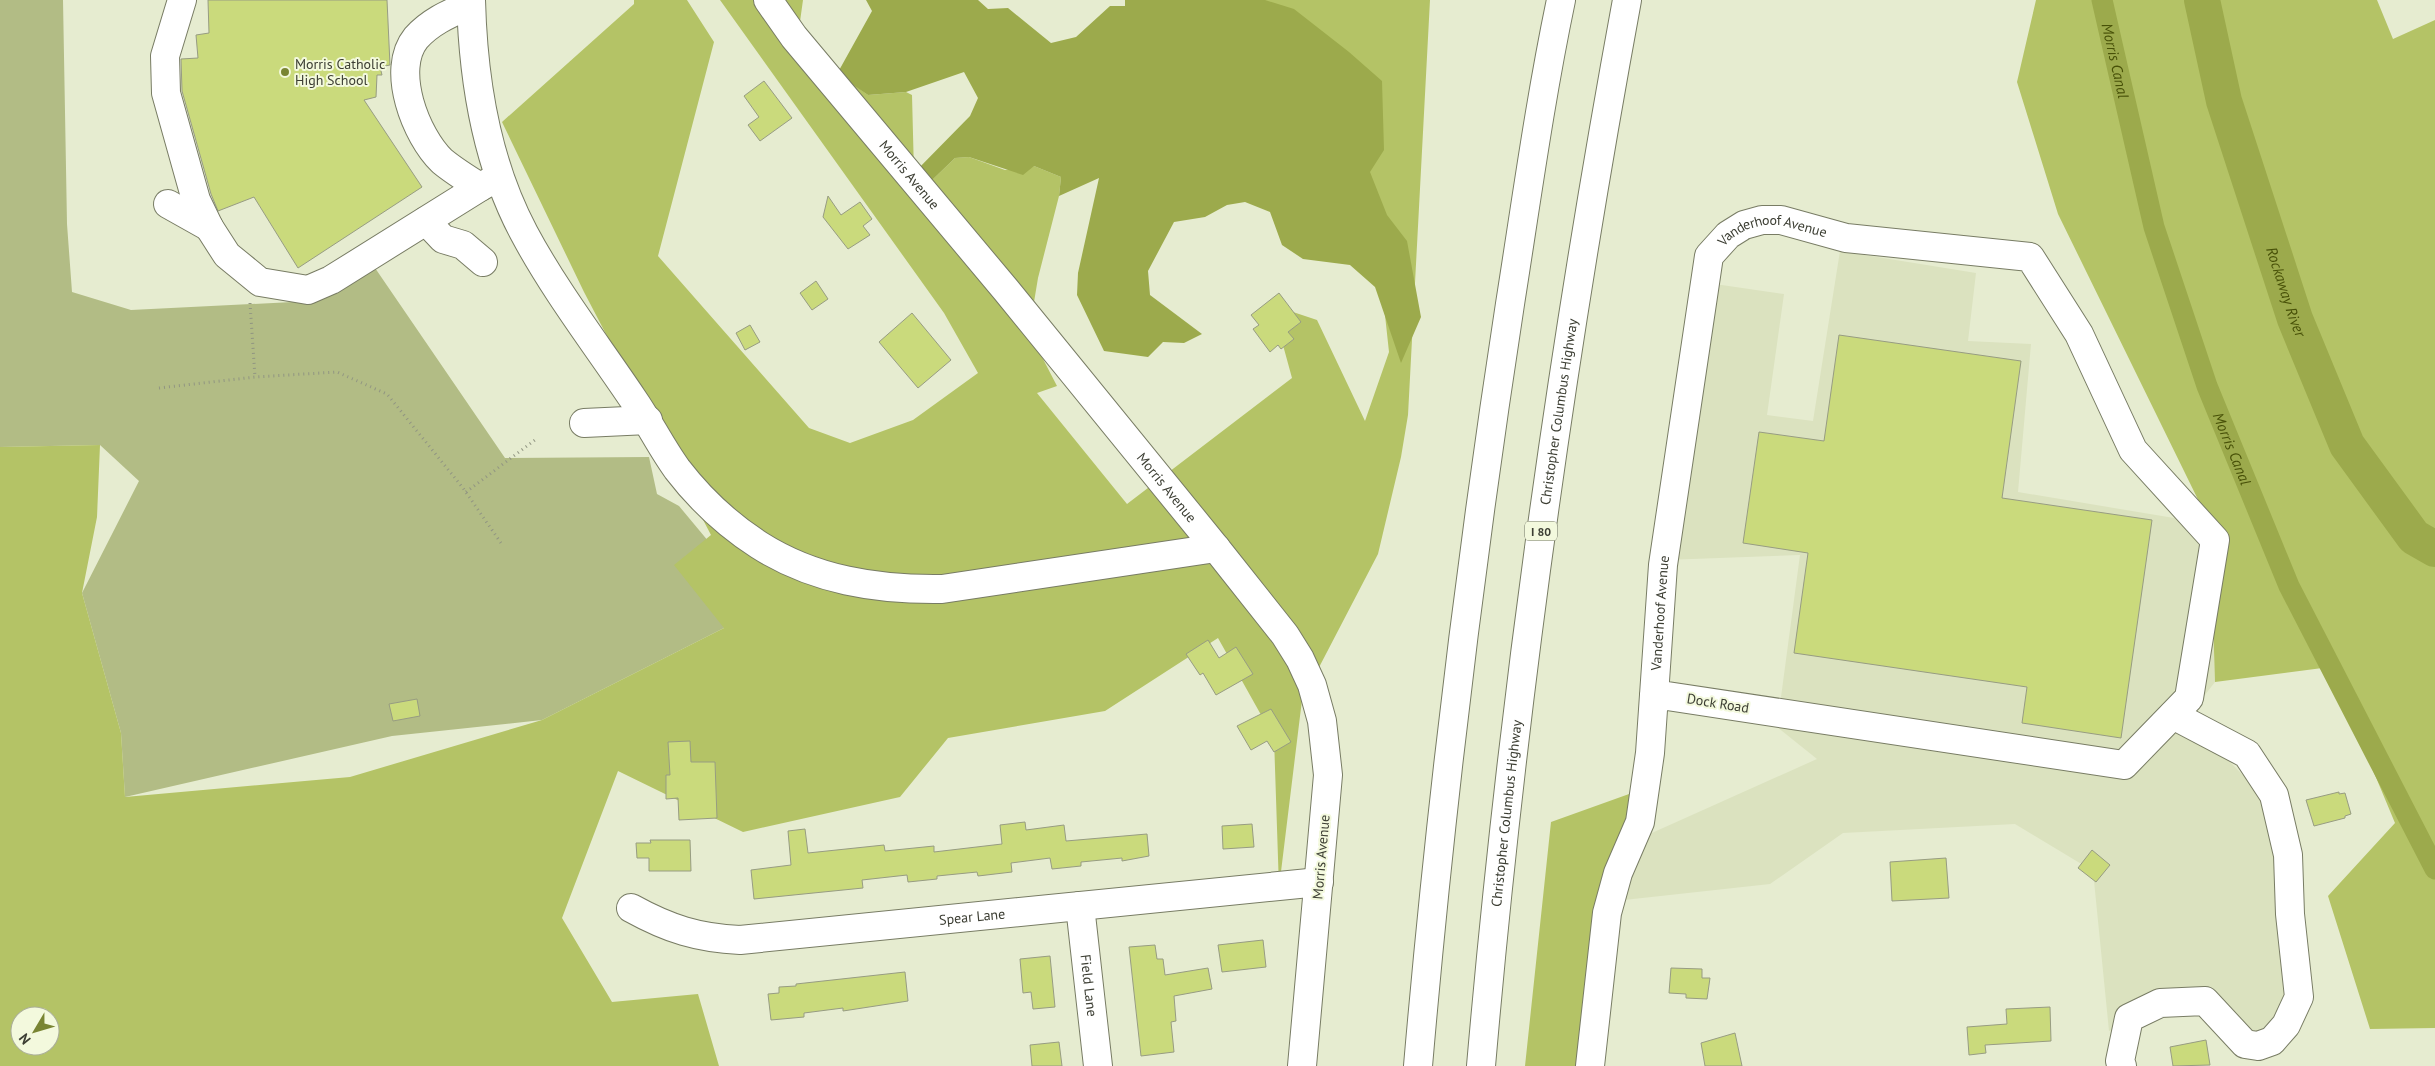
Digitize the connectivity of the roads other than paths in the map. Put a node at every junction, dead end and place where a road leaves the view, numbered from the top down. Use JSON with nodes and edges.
{"nodes":[{"id":1,"x":182,"y":0,"type":"edge"},
{"id":2,"x":768,"y":0,"type":"edge"},
{"id":3,"x":1561,"y":0,"type":"edge"},
{"id":4,"x":1627,"y":0,"type":"edge"},
{"id":5,"x":471,"y":2,"type":"edge"},
{"id":6,"x":490,"y":181,"type":"junction"},
{"id":7,"x":168,"y":204,"type":"dead end"},
{"id":8,"x":426,"y":221,"type":"junction"},
{"id":9,"x":210,"y":227,"type":"junction"},
{"id":10,"x":483,"y":262,"type":"dead end"},
{"id":11,"x":648,"y":420,"type":"junction"},
{"id":12,"x":584,"y":423,"type":"dead end"},
{"id":13,"x":1216,"y":548,"type":"junction"},
{"id":14,"x":1654,"y":694,"type":"junction"},
{"id":15,"x":2173,"y":715,"type":"junction"},
{"id":16,"x":1319,"y":882,"type":"junction"},
{"id":17,"x":1080,"y":906,"type":"junction"},
{"id":18,"x":631,"y":908,"type":"dead end"},
{"id":19,"x":1098,"y":1066,"type":"edge"},
{"id":20,"x":1302,"y":1066,"type":"edge"},
{"id":21,"x":1418,"y":1066,"type":"edge"},
{"id":22,"x":1481,"y":1066,"type":"edge"},
{"id":23,"x":1590,"y":1066,"type":"edge"},
{"id":24,"x":2122,"y":1066,"type":"edge"}],
"edges":[{"from":1,"to":9,"type":"main road"},
{"from":2,"to":13,"type":"main road","name":"Morris Avenue"},
{"from":3,"to":21,"type":"main road"},
{"from":4,"to":22,"type":"main road","name":"Christopher Columbus Highway","number":"I 80"},
{"from":5,"to":6,"type":"main road"},
{"from":5,"to":6,"type":"main road"},
{"from":6,"to":8,"type":"main road"},
{"from":6,"to":11,"type":"main road"},
{"from":7,"to":9,"type":"main road"},
{"from":8,"to":9,"type":"main road"},
{"from":8,"to":10,"type":"main road"},
{"from":11,"to":12,"type":"main road"},
{"from":11,"to":13,"type":"main road"},
{"from":13,"to":16,"type":"main road","name":"Morris Avenue"},
{"from":14,"to":15,"type":"main road","name":"Dock Road"},
{"from":14,"to":15,"type":"main road","name":"Vanderhoof Avenue"},
{"from":14,"to":23,"type":"main road"},
{"from":15,"to":24,"type":"main road"},
{"from":16,"to":17,"type":"main road","name":"Spear Lane"},
{"from":16,"to":20,"type":"main road","name":"Morris Avenue"},
{"from":17,"to":18,"type":"main road","name":"Spear Lane"},
{"from":17,"to":19,"type":"main road","name":"Field Lane"}]}
